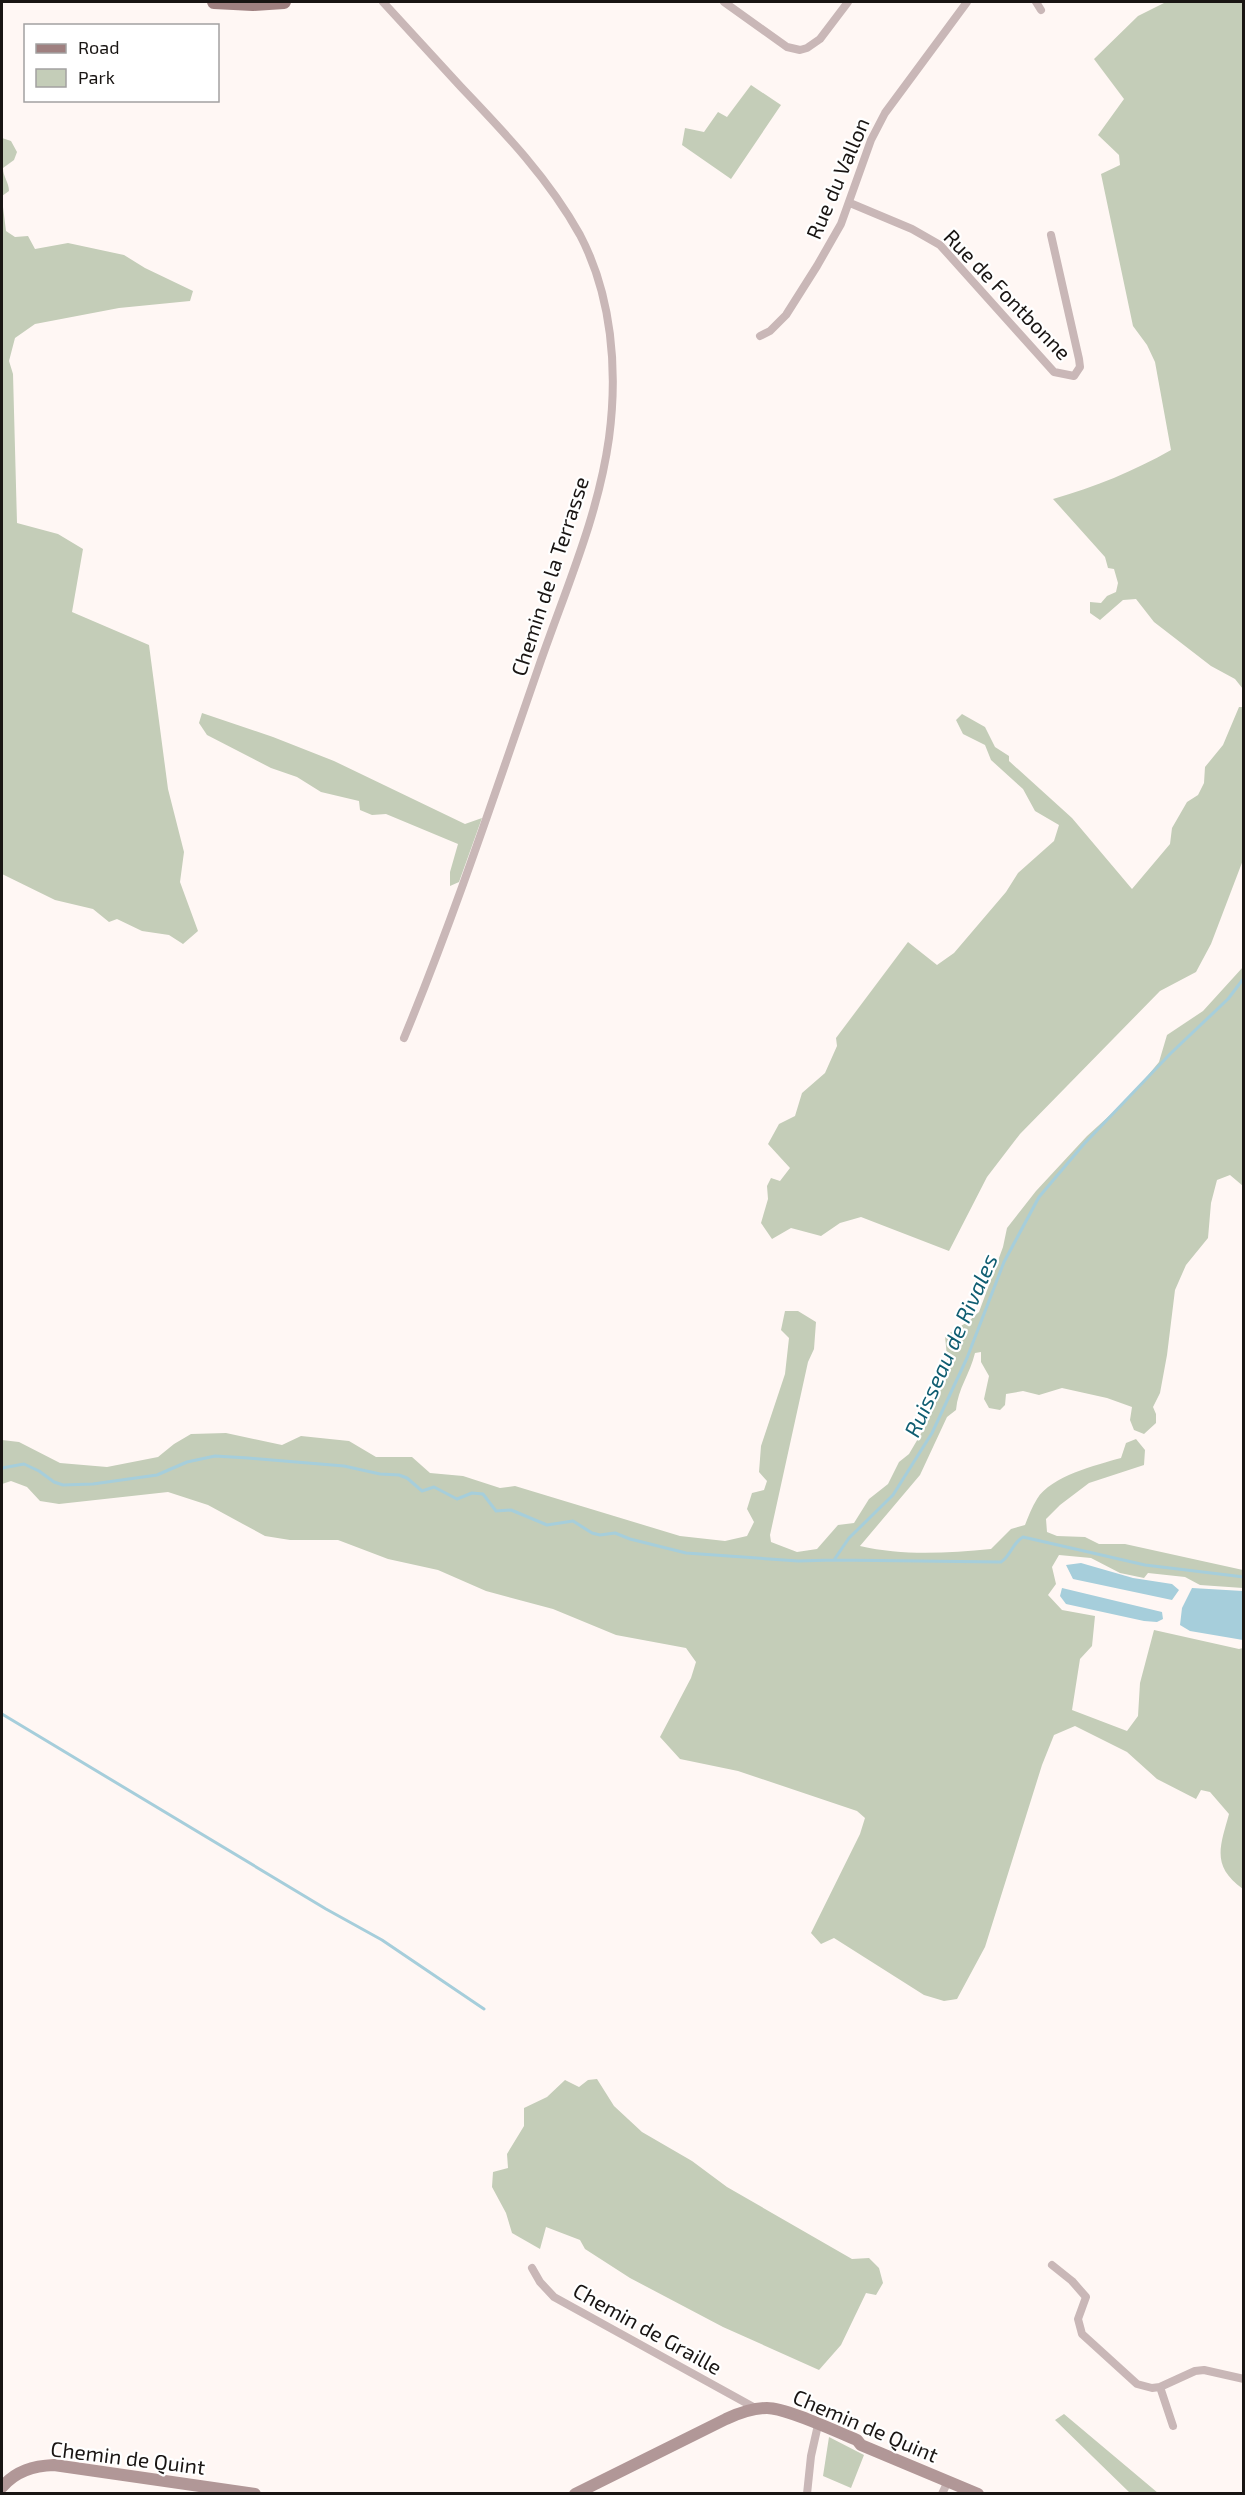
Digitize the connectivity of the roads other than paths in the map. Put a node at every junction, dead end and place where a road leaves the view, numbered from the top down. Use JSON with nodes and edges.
{"nodes":[{"id":1,"x":214,"y":2,"type":"edge"},
{"id":2,"x":284,"y":2,"type":"edge"},
{"id":3,"x":383,"y":2,"type":"edge"},
{"id":4,"x":724,"y":2,"type":"edge"},
{"id":5,"x":848,"y":2,"type":"edge"},
{"id":6,"x":967,"y":2,"type":"edge"},
{"id":7,"x":1036,"y":2,"type":"edge"},
{"id":8,"x":1041,"y":10,"type":"dead end"},
{"id":9,"x":850,"y":203,"type":"junction"},
{"id":10,"x":1051,"y":235,"type":"dead end"},
{"id":11,"x":760,"y":336,"type":"dead end"},
{"id":12,"x":404,"y":1038,"type":"dead end"},
{"id":13,"x":1052,"y":2265,"type":"dead end"},
{"id":14,"x":532,"y":2268,"type":"dead end"},
{"id":15,"x":1244,"y":2379,"type":"edge"},
{"id":16,"x":1160,"y":2387,"type":"junction"},
{"id":17,"x":757,"y":2409,"type":"junction"},
{"id":18,"x":818,"y":2425,"type":"junction"},
{"id":19,"x":1173,"y":2426,"type":"dead end"},
{"id":20,"x":948,"y":2481,"type":"junction"},
{"id":21,"x":2,"y":2487,"type":"edge"},
{"id":22,"x":255,"y":2493,"type":"edge"},
{"id":23,"x":575,"y":2493,"type":"edge"},
{"id":24,"x":807,"y":2493,"type":"edge"},
{"id":25,"x":942,"y":2493,"type":"edge"},
{"id":26,"x":978,"y":2493,"type":"edge"}],
"edges":[{"from":1,"to":2,"type":"main road"},
{"from":3,"to":12,"type":"street","name":"Chemin de la Terrasse"},
{"from":4,"to":5,"type":"street"},
{"from":6,"to":9,"type":"street","name":"Rue du Vallon"},
{"from":7,"to":8,"type":"street"},
{"from":9,"to":10,"type":"street","name":"Rue de Fontbonne"},
{"from":9,"to":11,"type":"street","name":"Rue du Vallon"},
{"from":13,"to":16,"type":"street"},
{"from":14,"to":17,"type":"street","name":"Chemin de Graille"},
{"from":15,"to":16,"type":"street"},
{"from":16,"to":19,"type":"street"},
{"from":17,"to":18,"type":"street","name":"Chemin de Quint"},
{"from":17,"to":23,"type":"street","name":"Chemin de Quint"},
{"from":18,"to":20,"type":"street","name":"Chemin de Quint"},
{"from":18,"to":24,"type":"street"},
{"from":20,"to":25,"type":"street"},
{"from":20,"to":26,"type":"street","name":"Chemin de Quint"},
{"from":21,"to":22,"type":"street","name":"Chemin de Quint"}]}
